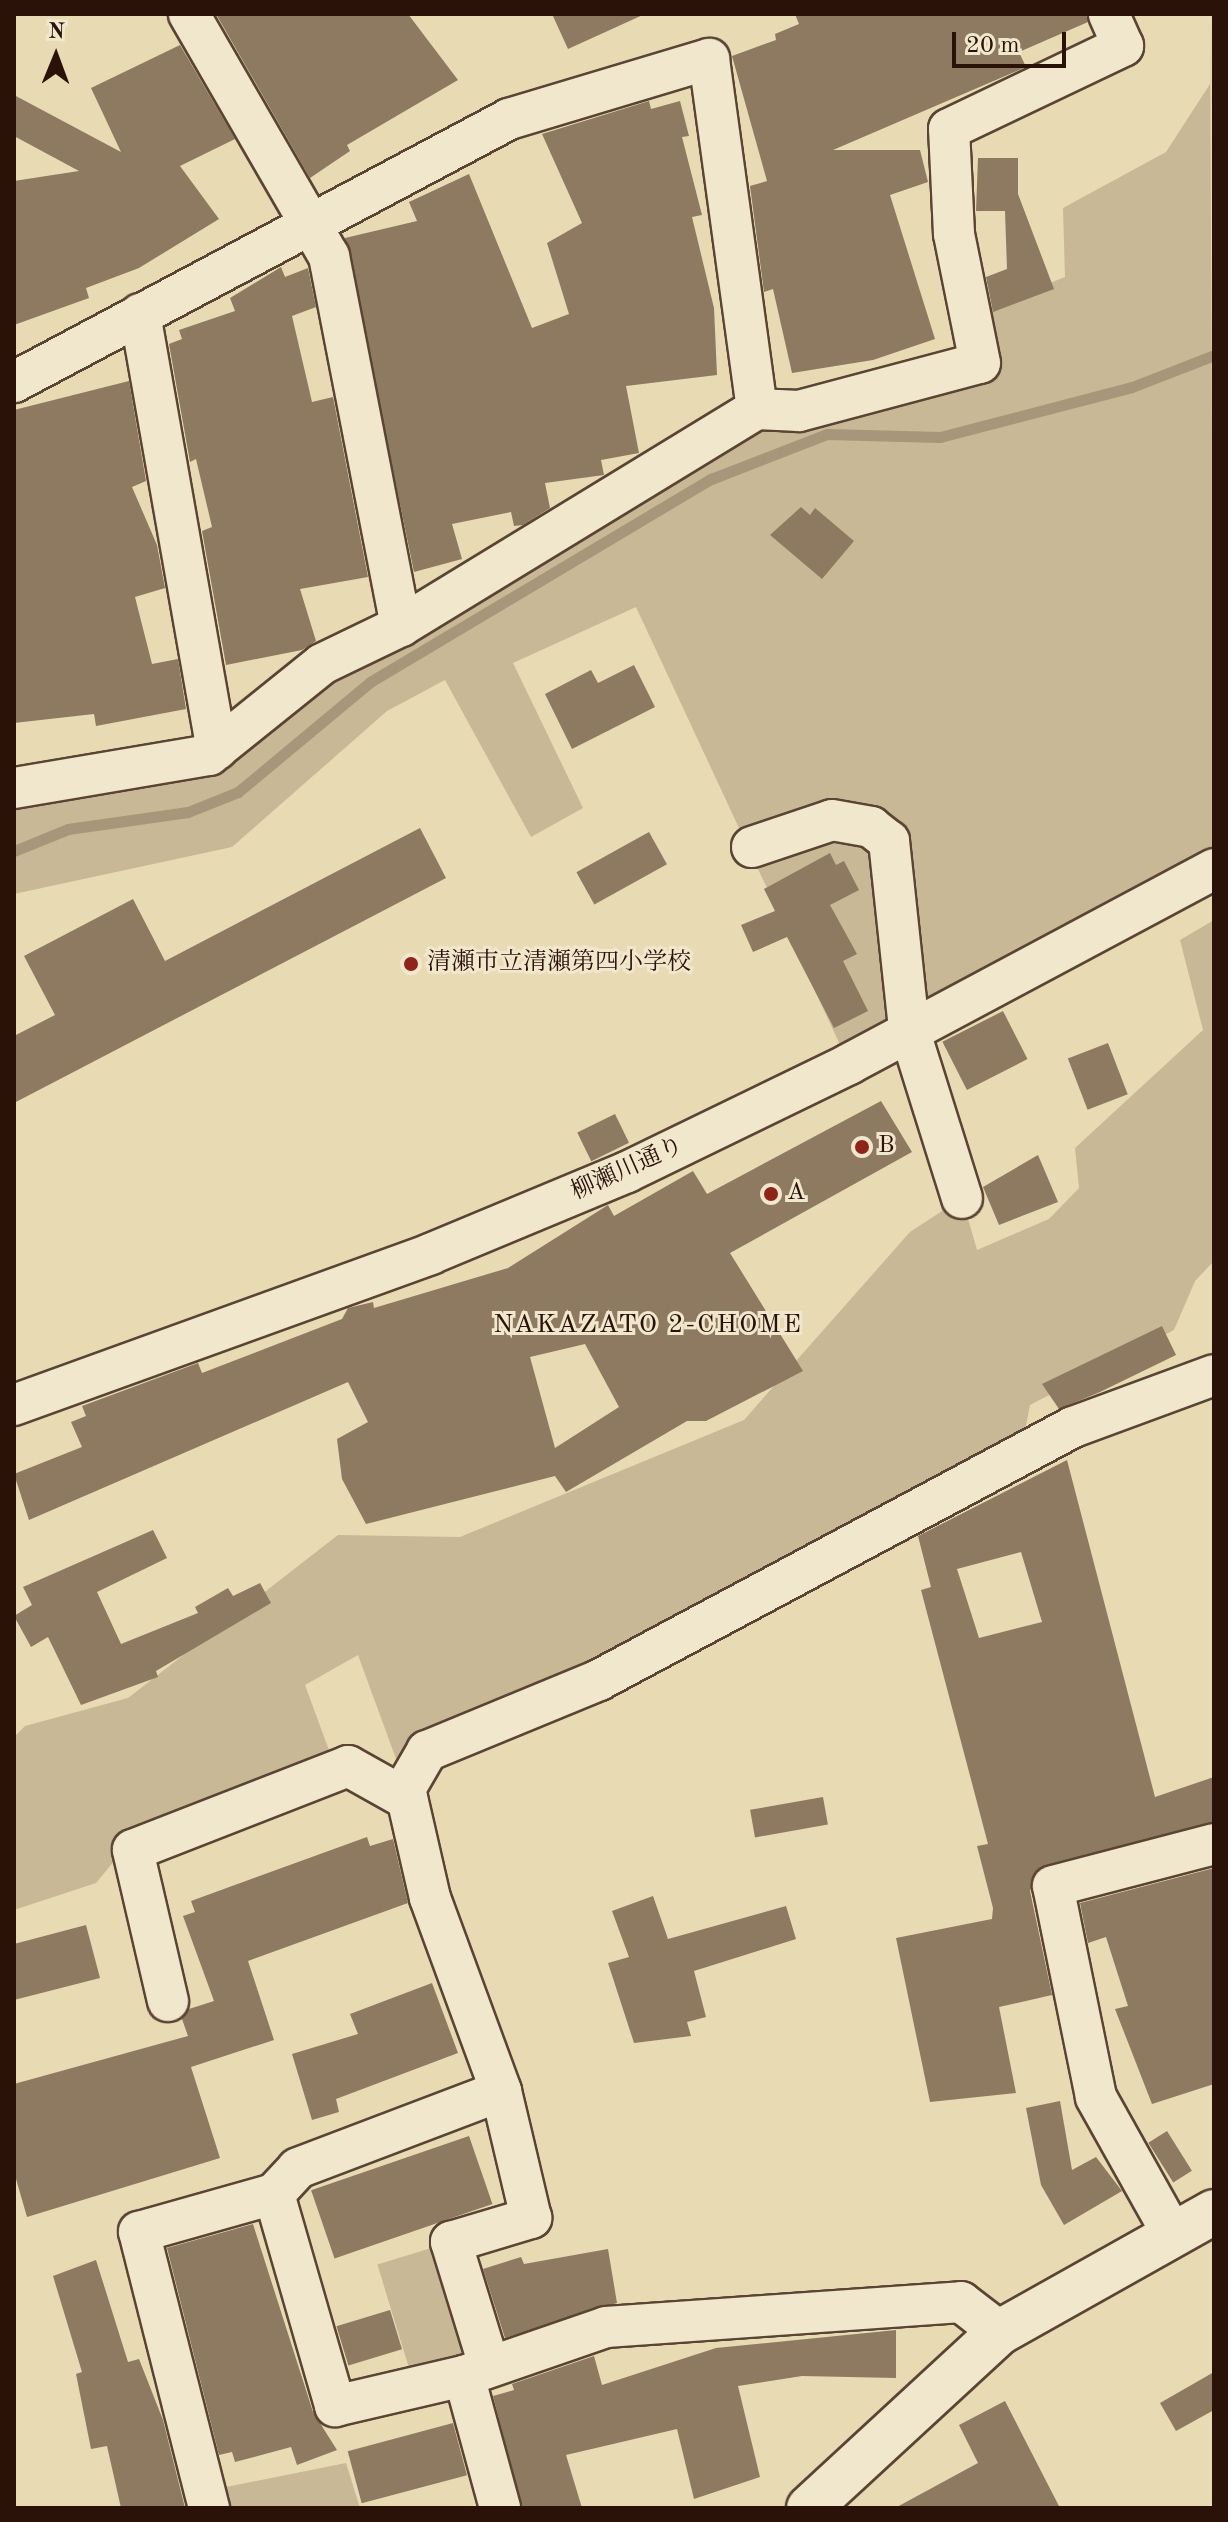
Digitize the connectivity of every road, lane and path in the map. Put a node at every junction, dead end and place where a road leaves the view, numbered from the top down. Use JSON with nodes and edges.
{"nodes":[{"id":1,"x":189,"y":14,"type":"edge"},
{"id":2,"x":1109,"y":14,"type":"edge"},
{"id":3,"x":308,"y":229,"type":"junction"},
{"id":4,"x":140,"y":314,"type":"junction"},
{"id":5,"x":14,"y":382,"type":"edge"},
{"id":6,"x":757,"y":409,"type":"junction"},
{"id":7,"x":401,"y":626,"type":"junction"},
{"id":8,"x":217,"y":749,"type":"junction"},
{"id":9,"x":14,"y":788,"type":"edge"},
{"id":10,"x":752,"y":847,"type":"dead end"},
{"id":11,"x":1214,"y":869,"type":"edge"},
{"id":12,"x":909,"y":1029,"type":"junction"},
{"id":13,"x":962,"y":1198,"type":"dead end"},
{"id":14,"x":1214,"y":1375,"type":"edge"},
{"id":15,"x":14,"y":1405,"type":"edge"},
{"id":16,"x":407,"y":1799,"type":"junction"},
{"id":17,"x":1214,"y":1844,"type":"edge"},
{"id":18,"x":168,"y":2001,"type":"dead end"},
{"id":19,"x":501,"y":2091,"type":"junction"},
{"id":20,"x":274,"y":2194,"type":"junction"},
{"id":21,"x":1214,"y":2212,"type":"edge"},
{"id":22,"x":1173,"y":2235,"type":"junction"},
{"id":23,"x":1000,"y":2332,"type":"junction"},
{"id":24,"x":476,"y":2369,"type":"junction"},
{"id":25,"x":209,"y":2508,"type":"edge"},
{"id":26,"x":500,"y":2508,"type":"edge"},
{"id":27,"x":809,"y":2508,"type":"edge"}],
"edges":[{"from":1,"to":3,"type":"street"},
{"from":2,"to":6,"type":"street"},
{"from":3,"to":4,"type":"street"},
{"from":3,"to":6,"type":"street"},
{"from":3,"to":7,"type":"street"},
{"from":4,"to":5,"type":"street"},
{"from":4,"to":8,"type":"street"},
{"from":6,"to":7,"type":"street"},
{"from":7,"to":8,"type":"street"},
{"from":8,"to":9,"type":"street"},
{"from":10,"to":12,"type":"street"},
{"from":11,"to":12,"type":"street","name":"柳瀬川通り"},
{"from":12,"to":13,"type":"street"},
{"from":12,"to":15,"type":"street","name":"柳瀬川通り"},
{"from":14,"to":16,"type":"street"},
{"from":16,"to":18,"type":"street"},
{"from":16,"to":19,"type":"street"},
{"from":17,"to":22,"type":"street"},
{"from":19,"to":20,"type":"street"},
{"from":19,"to":24,"type":"street"},
{"from":20,"to":24,"type":"street"},
{"from":20,"to":25,"type":"street"},
{"from":21,"to":22,"type":"street"},
{"from":22,"to":23,"type":"street"},
{"from":23,"to":24,"type":"street"},
{"from":23,"to":27,"type":"street"},
{"from":24,"to":26,"type":"street"}]}
